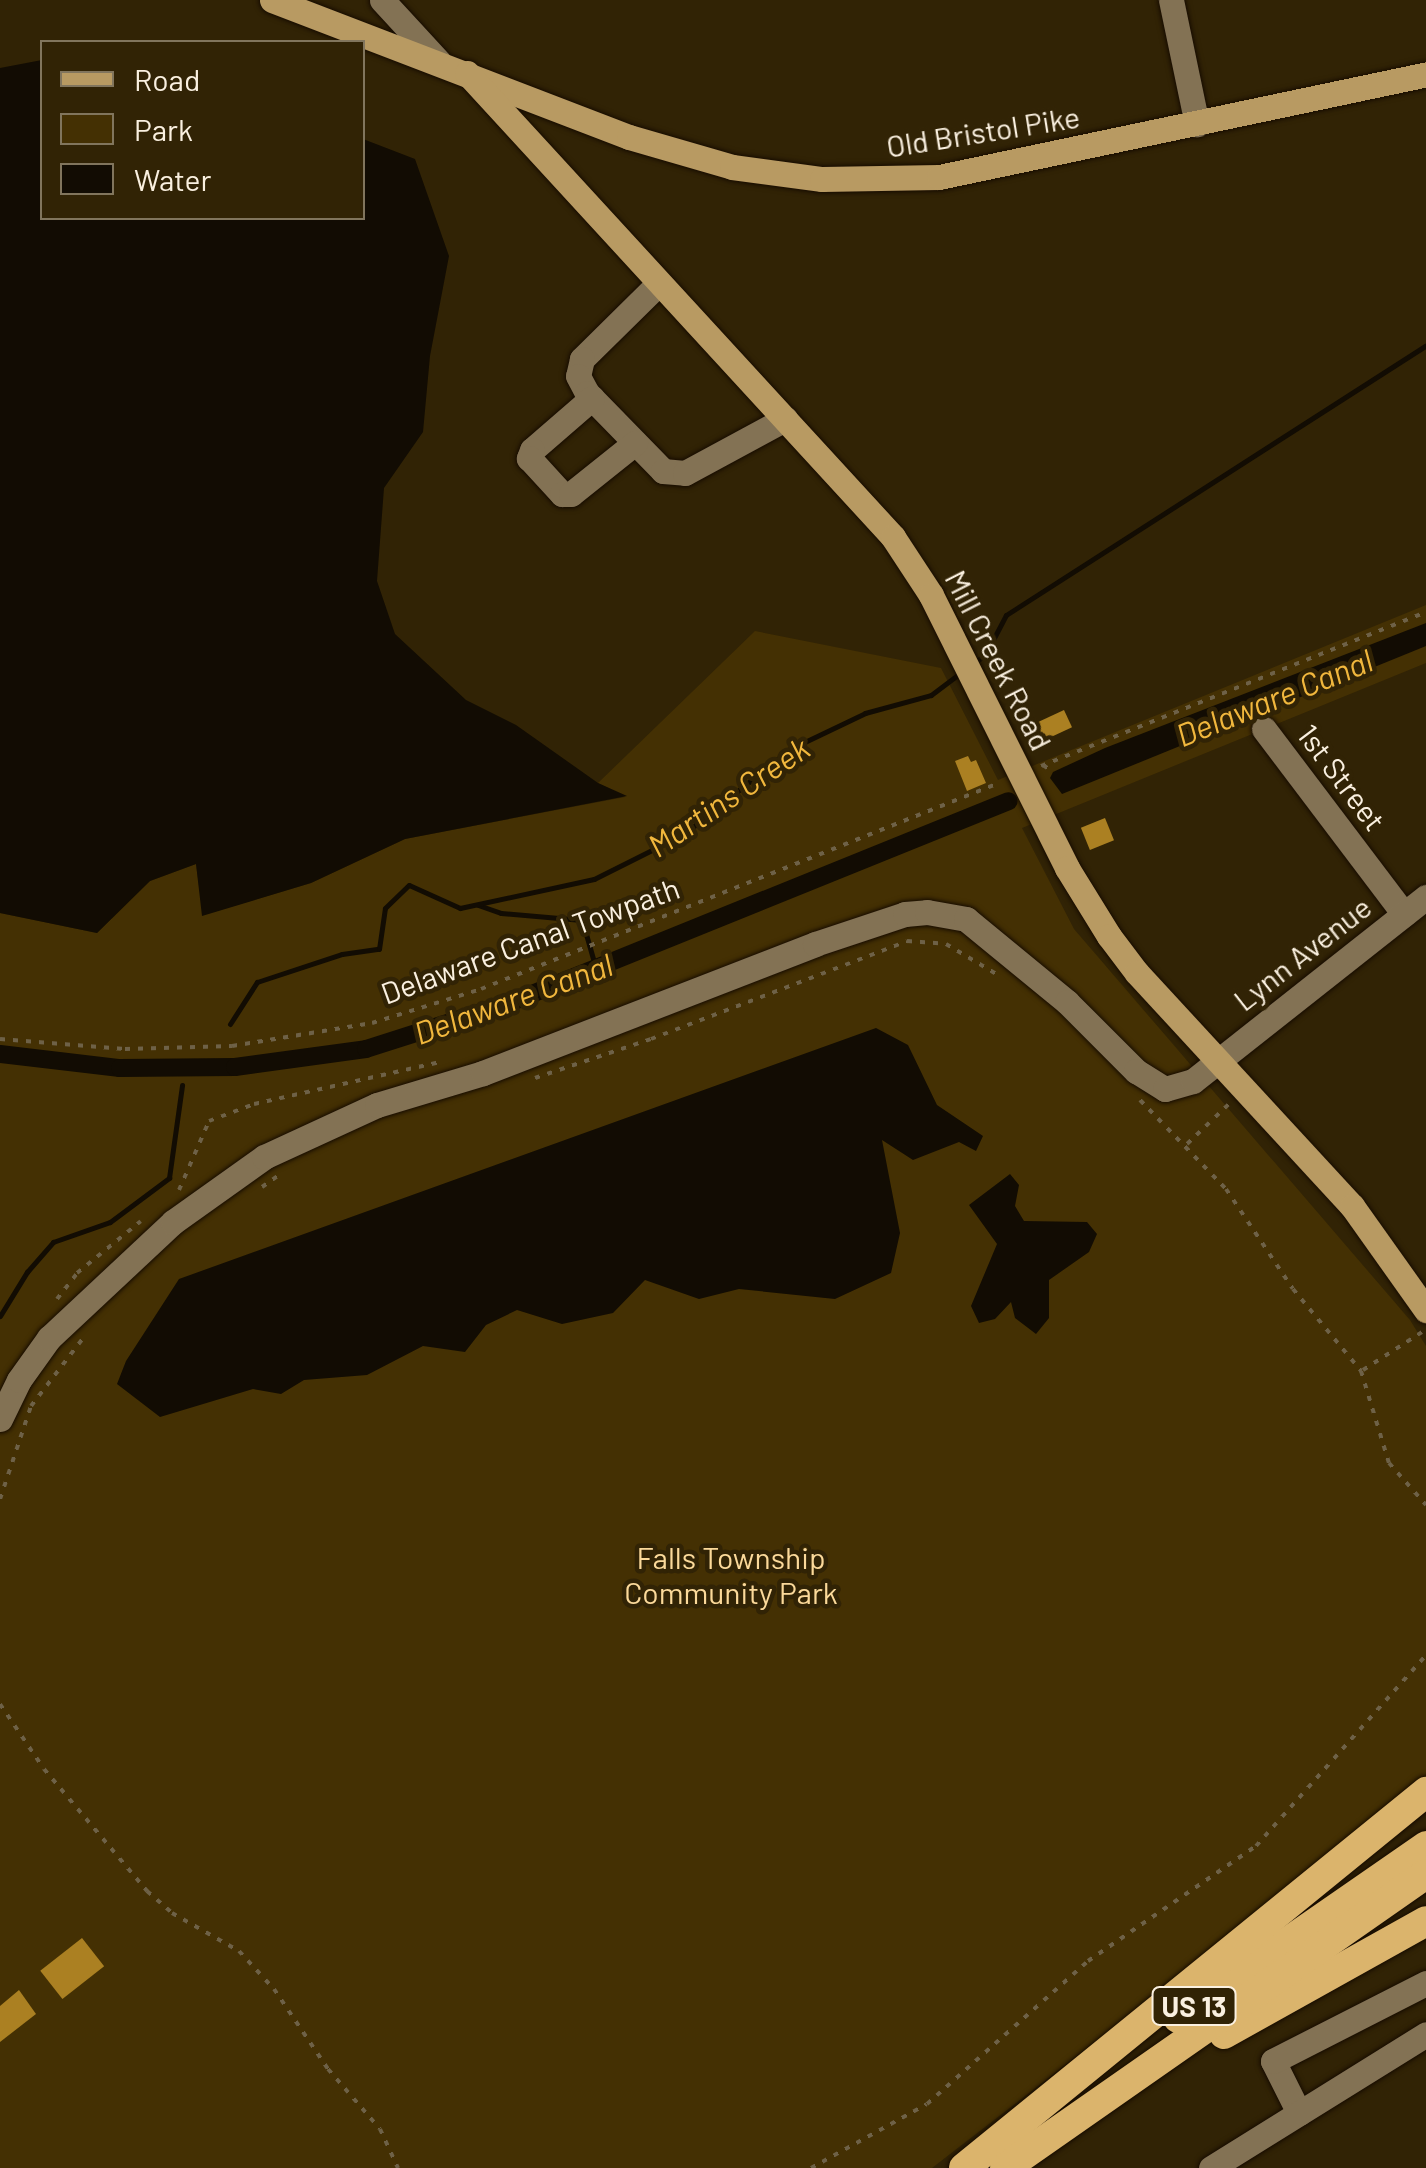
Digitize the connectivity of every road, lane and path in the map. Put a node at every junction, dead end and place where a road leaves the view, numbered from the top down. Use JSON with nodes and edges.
{"nodes":[{"id":1,"x":272,"y":0,"type":"edge"},
{"id":2,"x":382,"y":0,"type":"edge"},
{"id":3,"x":1171,"y":0,"type":"edge"},
{"id":4,"x":439,"y":62,"type":"junction"},
{"id":5,"x":466,"y":73,"type":"junction"},
{"id":6,"x":1426,"y":74,"type":"edge"},
{"id":7,"x":1197,"y":124,"type":"junction"},
{"id":8,"x":658,"y":284,"type":"junction"},
{"id":9,"x":592,"y":398,"type":"junction"},
{"id":10,"x":785,"y":419,"type":"junction"},
{"id":11,"x":635,"y":443,"type":"junction"},
{"id":12,"x":1426,"y":612,"type":"edge"},
{"id":13,"x":1264,"y":728,"type":"dead end"},
{"id":14,"x":1052,"y":772,"type":"dead end"},
{"id":15,"x":998,"y":792,"type":"dead end"},
{"id":16,"x":1426,"y":897,"type":"edge"},
{"id":17,"x":1404,"y":914,"type":"junction"},
{"id":18,"x":1008,"y":980,"type":"dead end"},
{"id":19,"x":0,"y":1039,"type":"edge"},
{"id":20,"x":1218,"y":1060,"type":"junction"},
{"id":21,"x":528,"y":1080,"type":"dead end"},
{"id":22,"x":1127,"y":1088,"type":"dead end"},
{"id":23,"x":1245,"y":1089,"type":"junction"},
{"id":24,"x":1186,"y":1145,"type":"junction"},
{"id":25,"x":284,"y":1172,"type":"dead end"},
{"id":26,"x":254,"y":1192,"type":"dead end"},
{"id":27,"x":1426,"y":1310,"type":"edge"},
{"id":28,"x":1426,"y":1329,"type":"edge"},
{"id":29,"x":91,"y":1330,"type":"dead end"},
{"id":30,"x":1361,"y":1370,"type":"junction"},
{"id":31,"x":0,"y":1419,"type":"edge"},
{"id":32,"x":0,"y":1499,"type":"edge"},
{"id":33,"x":1426,"y":1505,"type":"edge"},
{"id":34,"x":1426,"y":1655,"type":"edge"},
{"id":35,"x":0,"y":1704,"type":"edge"},
{"id":36,"x":1426,"y":1792,"type":"edge"},
{"id":37,"x":1426,"y":1846,"type":"edge"},
{"id":38,"x":1426,"y":1874,"type":"edge"},
{"id":39,"x":1426,"y":1921,"type":"edge"},
{"id":40,"x":1426,"y":1983,"type":"edge"},
{"id":41,"x":1426,"y":2034,"type":"edge"},
{"id":42,"x":1299,"y":2113,"type":"junction"},
{"id":43,"x":1078,"y":2117,"type":"junction"},
{"id":44,"x":398,"y":2168,"type":"edge"},
{"id":45,"x":810,"y":2168,"type":"edge"},
{"id":46,"x":964,"y":2168,"type":"edge"},
{"id":47,"x":1005,"y":2168,"type":"edge"},
{"id":48,"x":1211,"y":2168,"type":"edge"}],
"edges":[{"from":1,"to":4,"type":"main road","name":"Old Bristol Pike"},
{"from":2,"to":4,"type":"street"},
{"from":3,"to":7,"type":"street"},
{"from":4,"to":5,"type":"main road","name":"Old Bristol Pike"},
{"from":5,"to":7,"type":"main road","name":"Old Bristol Pike"},
{"from":5,"to":8,"type":"main road","name":"Mill Creek Road"},
{"from":6,"to":7,"type":"main road","name":"Old Bristol Pike"},
{"from":8,"to":9,"type":"street"},
{"from":8,"to":10,"type":"main road","name":"Mill Creek Road"},
{"from":9,"to":11,"type":"street"},
{"from":9,"to":11,"type":"street"},
{"from":10,"to":11,"type":"street"},
{"from":10,"to":20,"type":"main road","name":"Mill Creek Road"},
{"from":12,"to":14,"type":"path"},
{"from":13,"to":17,"type":"street","name":"1st Street"},
{"from":15,"to":19,"type":"path","name":"Delaware Canal Towpath"},
{"from":16,"to":17,"type":"street","name":"Lynn Avenue"},
{"from":17,"to":20,"type":"street","name":"Lynn Avenue"},
{"from":18,"to":21,"type":"path"},
{"from":20,"to":23,"type":"main road","name":"Mill Creek Road"},
{"from":20,"to":31,"type":"street","name":"Lynn Avenue"},
{"from":22,"to":24,"type":"path"},
{"from":23,"to":24,"type":"path"},
{"from":23,"to":27,"type":"main road","name":"Mill Creek Road"},
{"from":24,"to":30,"type":"path"},
{"from":25,"to":26,"type":"path"},
{"from":28,"to":30,"type":"path"},
{"from":29,"to":32,"type":"path"},
{"from":30,"to":33,"type":"path"},
{"from":34,"to":45,"type":"path"},
{"from":35,"to":44,"type":"path"},
{"from":36,"to":46,"type":"highway"},
{"from":37,"to":46,"type":"highway","number":"US 13"},
{"from":38,"to":43,"type":"highway","number":"US 13"},
{"from":39,"to":43,"type":"highway"},
{"from":40,"to":42,"type":"street"},
{"from":41,"to":42,"type":"street"},
{"from":42,"to":48,"type":"street"},
{"from":43,"to":47,"type":"highway","number":"US 13"}]}
